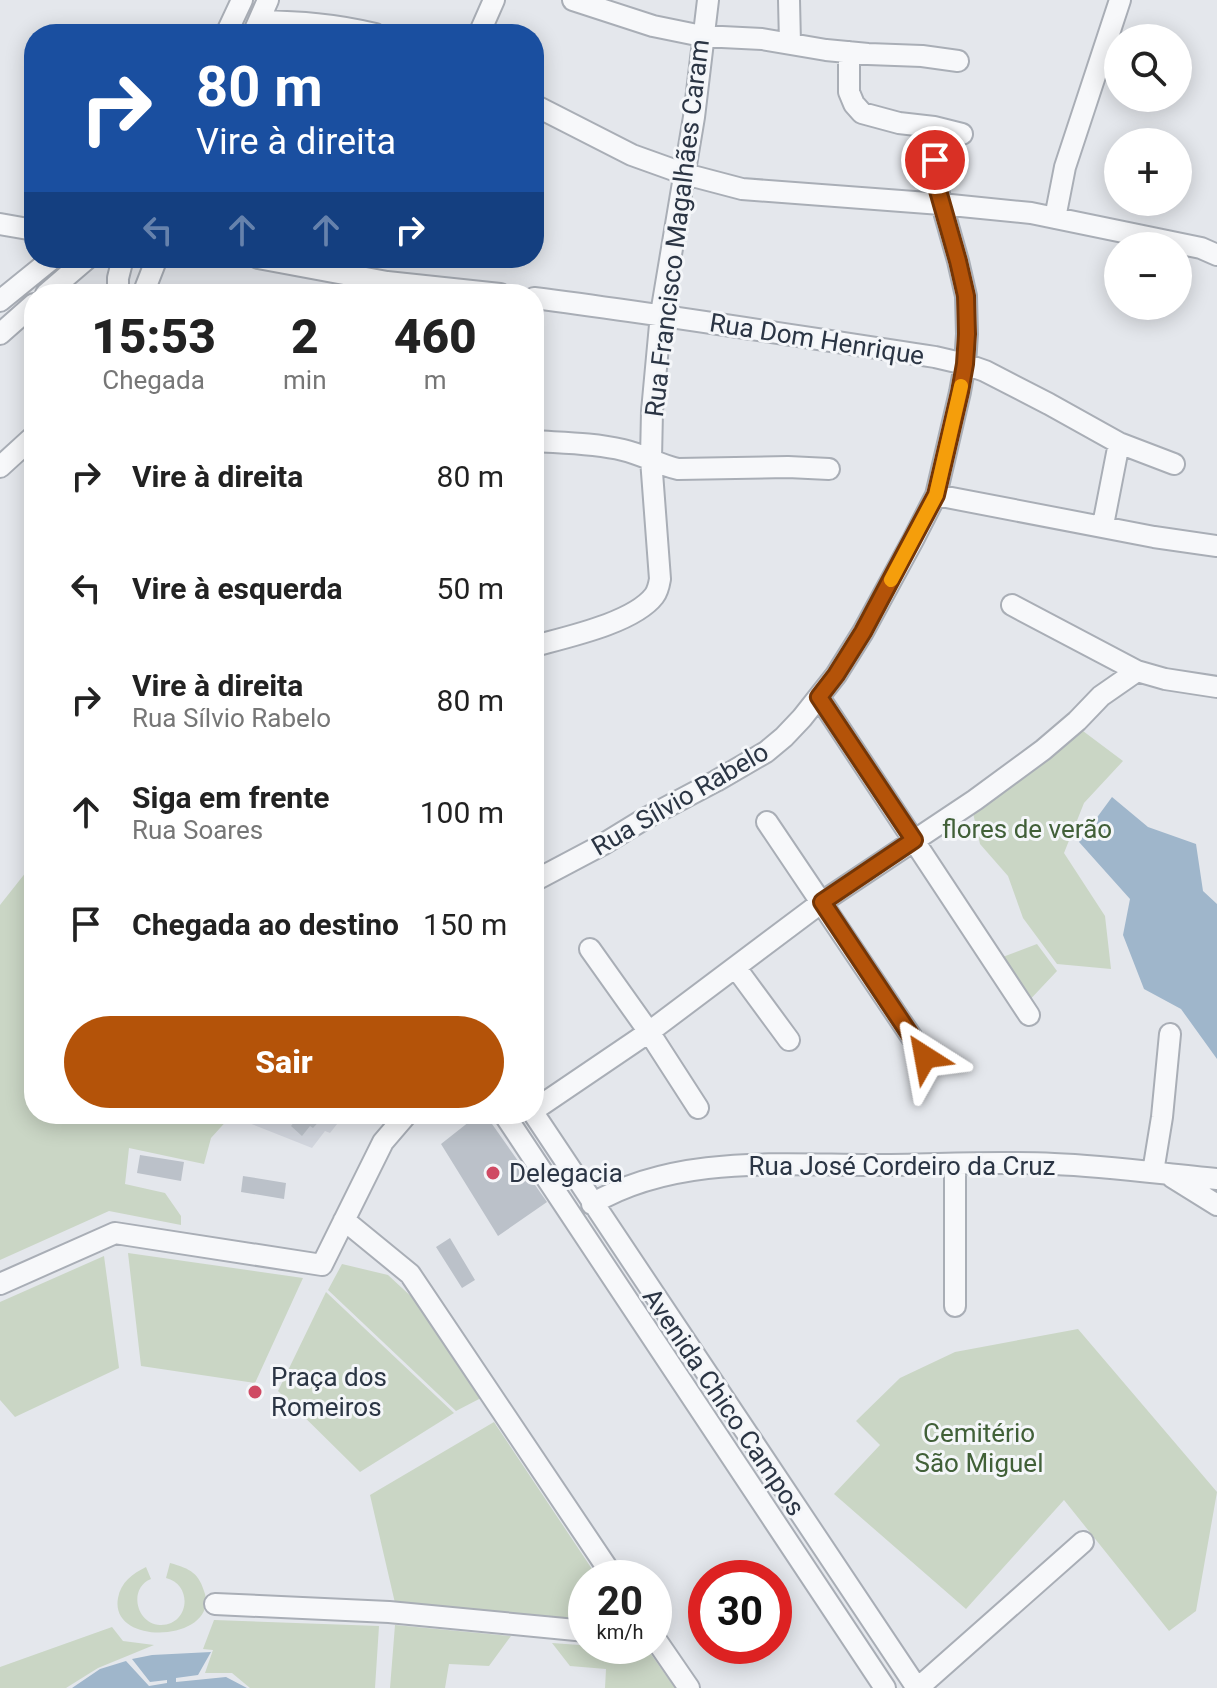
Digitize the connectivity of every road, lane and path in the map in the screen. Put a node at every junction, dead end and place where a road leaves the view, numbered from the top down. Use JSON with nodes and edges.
{"nodes":[{"id":1,"x":242,"y":0,"type":"edge"},
{"id":2,"x":268,"y":0,"type":"edge"},
{"id":3,"x":494,"y":0,"type":"edge"},
{"id":4,"x":573,"y":0,"type":"edge"},
{"id":5,"x":708,"y":0,"type":"edge"},
{"id":6,"x":789,"y":0,"type":"edge"},
{"id":7,"x":1120,"y":0,"type":"edge"},
{"id":8,"x":231,"y":24,"type":"edge"},
{"id":9,"x":257,"y":24,"type":"edge"},
{"id":10,"x":306,"y":24,"type":"edge"},
{"id":11,"x":327,"y":24,"type":"edge"},
{"id":12,"x":483,"y":24,"type":"edge"},
{"id":13,"x":702,"y":36,"type":"junction"},
{"id":14,"x":790,"y":43,"type":"junction"},
{"id":15,"x":849,"y":52,"type":"junction"},
{"id":16,"x":958,"y":61,"type":"dead end"},
{"id":17,"x":544,"y":110,"type":"edge"},
{"id":18,"x":934,"y":127,"type":"junction"},
{"id":19,"x":962,"y":134,"type":"dead end"},
{"id":20,"x":685,"y":174,"type":"junction"},
{"id":21,"x":941,"y":204,"type":"junction"},
{"id":22,"x":1055,"y":218,"type":"junction"},
{"id":23,"x":0,"y":224,"type":"edge"},
{"id":24,"x":24,"y":228,"type":"edge"},
{"id":25,"x":1214,"y":254,"type":"edge"},
{"id":26,"x":41,"y":268,"type":"edge"},
{"id":27,"x":76,"y":268,"type":"edge"},
{"id":28,"x":312,"y":268,"type":"edge"},
{"id":29,"x":58,"y":284,"type":"edge"},
{"id":30,"x":406,"y":284,"type":"edge"},
{"id":31,"x":544,"y":299,"type":"edge"},
{"id":32,"x":0,"y":301,"type":"edge"},
{"id":33,"x":24,"y":313,"type":"edge"},
{"id":34,"x":661,"y":314,"type":"junction"},
{"id":35,"x":0,"y":334,"type":"edge"},
{"id":36,"x":965,"y":364,"type":"junction"},
{"id":37,"x":544,"y":441,"type":"edge"},
{"id":38,"x":1119,"y":443,"type":"junction"},
{"id":39,"x":24,"y":445,"type":"edge"},
{"id":40,"x":651,"y":459,"type":"junction"},
{"id":41,"x":1174,"y":464,"type":"dead end"},
{"id":42,"x":0,"y":467,"type":"edge"},
{"id":43,"x":829,"y":469,"type":"dead end"},
{"id":44,"x":936,"y":495,"type":"junction"},
{"id":45,"x":1103,"y":525,"type":"junction"},
{"id":46,"x":1217,"y":546,"type":"edge"},
{"id":47,"x":1012,"y":605,"type":"dead end"},
{"id":48,"x":544,"y":643,"type":"edge"},
{"id":49,"x":1137,"y":671,"type":"junction"},
{"id":50,"x":1217,"y":687,"type":"edge"},
{"id":51,"x":819,"y":697,"type":"junction"},
{"id":52,"x":767,"y":822,"type":"dead end"},
{"id":53,"x":914,"y":840,"type":"junction"},
{"id":54,"x":544,"y":876,"type":"edge"},
{"id":55,"x":822,"y":902,"type":"junction"},
{"id":56,"x":590,"y":949,"type":"dead end"},
{"id":57,"x":736,"y":968,"type":"junction"},
{"id":58,"x":1029,"y":1015,"type":"dead end"},
{"id":59,"x":649,"y":1032,"type":"junction"},
{"id":60,"x":1170,"y":1034,"type":"dead end"},
{"id":61,"x":789,"y":1040,"type":"dead end"},
{"id":62,"x":925,"y":1057,"type":"dead end"},
{"id":63,"x":544,"y":1102,"type":"edge"},
{"id":64,"x":698,"y":1108,"type":"dead end"},
{"id":65,"x":398,"y":1124,"type":"edge"},
{"id":66,"x":528,"y":1124,"type":"edge"},
{"id":67,"x":529,"y":1124,"type":"edge"},
{"id":68,"x":955,"y":1164,"type":"junction"},
{"id":69,"x":1161,"y":1173,"type":"junction"},
{"id":70,"x":1217,"y":1179,"type":"edge"},
{"id":71,"x":592,"y":1204,"type":"junction"},
{"id":72,"x":1217,"y":1205,"type":"edge"},
{"id":73,"x":344,"y":1220,"type":"junction"},
{"id":74,"x":0,"y":1284,"type":"edge"},
{"id":75,"x":955,"y":1306,"type":"dead end"},
{"id":76,"x":739,"y":1424,"type":"junction"},
{"id":77,"x":720,"y":1438,"type":"junction"},
{"id":78,"x":1083,"y":1542,"type":"dead end"},
{"id":79,"x":602,"y":1560,"type":"edge"},
{"id":80,"x":215,"y":1604,"type":"dead end"},
{"id":81,"x":568,"y":1629,"type":"edge"},
{"id":82,"x":672,"y":1663,"type":"edge"},
{"id":83,"x":689,"y":1688,"type":"edge"},
{"id":84,"x":885,"y":1688,"type":"edge"},
{"id":85,"x":917,"y":1688,"type":"edge"}],
"edges":[{"from":1,"to":8,"type":"street"},
{"from":2,"to":9,"type":"street"},
{"from":3,"to":12,"type":"street"},
{"from":4,"to":13,"type":"street"},
{"from":5,"to":13,"type":"street","name":"Rua Francisco Magalhães Caram"},
{"from":6,"to":14,"type":"street"},
{"from":7,"to":22,"type":"street"},
{"from":10,"to":11,"type":"street"},
{"from":13,"to":14,"type":"street"},
{"from":13,"to":20,"type":"street","name":"Rua Francisco Magalhães Caram"},
{"from":14,"to":15,"type":"street"},
{"from":15,"to":16,"type":"street"},
{"from":15,"to":18,"type":"street"},
{"from":17,"to":20,"type":"street"},
{"from":18,"to":19,"type":"street"},
{"from":18,"to":21,"type":"street","name":"Rua Sílvio Rabelo"},
{"from":20,"to":21,"type":"street"},
{"from":20,"to":34,"type":"street","name":"Rua Francisco Magalhães Caram"},
{"from":21,"to":22,"type":"street"},
{"from":21,"to":36,"type":"street","name":"Rua Sílvio Rabelo"},
{"from":22,"to":25,"type":"street"},
{"from":23,"to":24,"type":"street"},
{"from":26,"to":32,"type":"street"},
{"from":27,"to":29,"type":"street"},
{"from":28,"to":30,"type":"street"},
{"from":31,"to":34,"type":"street","name":"Rua Dom Henrique"},
{"from":33,"to":35,"type":"street"},
{"from":34,"to":36,"type":"street","name":"Rua Dom Henrique"},
{"from":34,"to":40,"type":"street","name":"Rua Francisco Magalhães Caram"},
{"from":36,"to":38,"type":"street","name":"Rua Dom Henrique"},
{"from":36,"to":44,"type":"street","name":"Rua Sílvio Rabelo"},
{"from":37,"to":40,"type":"street"},
{"from":38,"to":41,"type":"street","name":"Rua Dom Henrique"},
{"from":38,"to":45,"type":"street"},
{"from":39,"to":42,"type":"street"},
{"from":40,"to":43,"type":"street"},
{"from":40,"to":48,"type":"street","name":"Rua Francisco Magalhães Caram"},
{"from":44,"to":45,"type":"street"},
{"from":44,"to":51,"type":"street","name":"Rua Sílvio Rabelo"},
{"from":45,"to":46,"type":"street"},
{"from":47,"to":49,"type":"street"},
{"from":49,"to":50,"type":"street"},
{"from":49,"to":53,"type":"street"},
{"from":51,"to":53,"type":"street"},
{"from":51,"to":54,"type":"street","name":"Rua Sílvio Rabelo"},
{"from":52,"to":55,"type":"street"},
{"from":53,"to":55,"type":"street"},
{"from":53,"to":58,"type":"street"},
{"from":55,"to":57,"type":"street"},
{"from":55,"to":62,"type":"street"},
{"from":56,"to":59,"type":"street"},
{"from":57,"to":59,"type":"street"},
{"from":57,"to":61,"type":"street"},
{"from":59,"to":63,"type":"street"},
{"from":59,"to":64,"type":"street"},
{"from":60,"to":69,"type":"street"},
{"from":65,"to":73,"type":"street"},
{"from":66,"to":77,"type":"street","name":"Avenida Chico Campos"},
{"from":67,"to":71,"type":"street","name":"Avenida Chico Campos"},
{"from":68,"to":69,"type":"street","name":"Rua José Cordeiro da Cruz"},
{"from":68,"to":71,"type":"street","name":"Rua José Cordeiro da Cruz"},
{"from":68,"to":75,"type":"street"},
{"from":69,"to":70,"type":"street","name":"Rua José Cordeiro da Cruz"},
{"from":69,"to":72,"type":"street"},
{"from":71,"to":76,"type":"street","name":"Avenida Chico Campos"},
{"from":73,"to":74,"type":"street"},
{"from":73,"to":79,"type":"street"},
{"from":76,"to":77,"type":"street"},
{"from":76,"to":85,"type":"street","name":"Avenida Chico Campos"},
{"from":77,"to":84,"type":"street","name":"Avenida Chico Campos"},
{"from":78,"to":85,"type":"street"},
{"from":80,"to":81,"type":"street"},
{"from":82,"to":83,"type":"street"}]}
